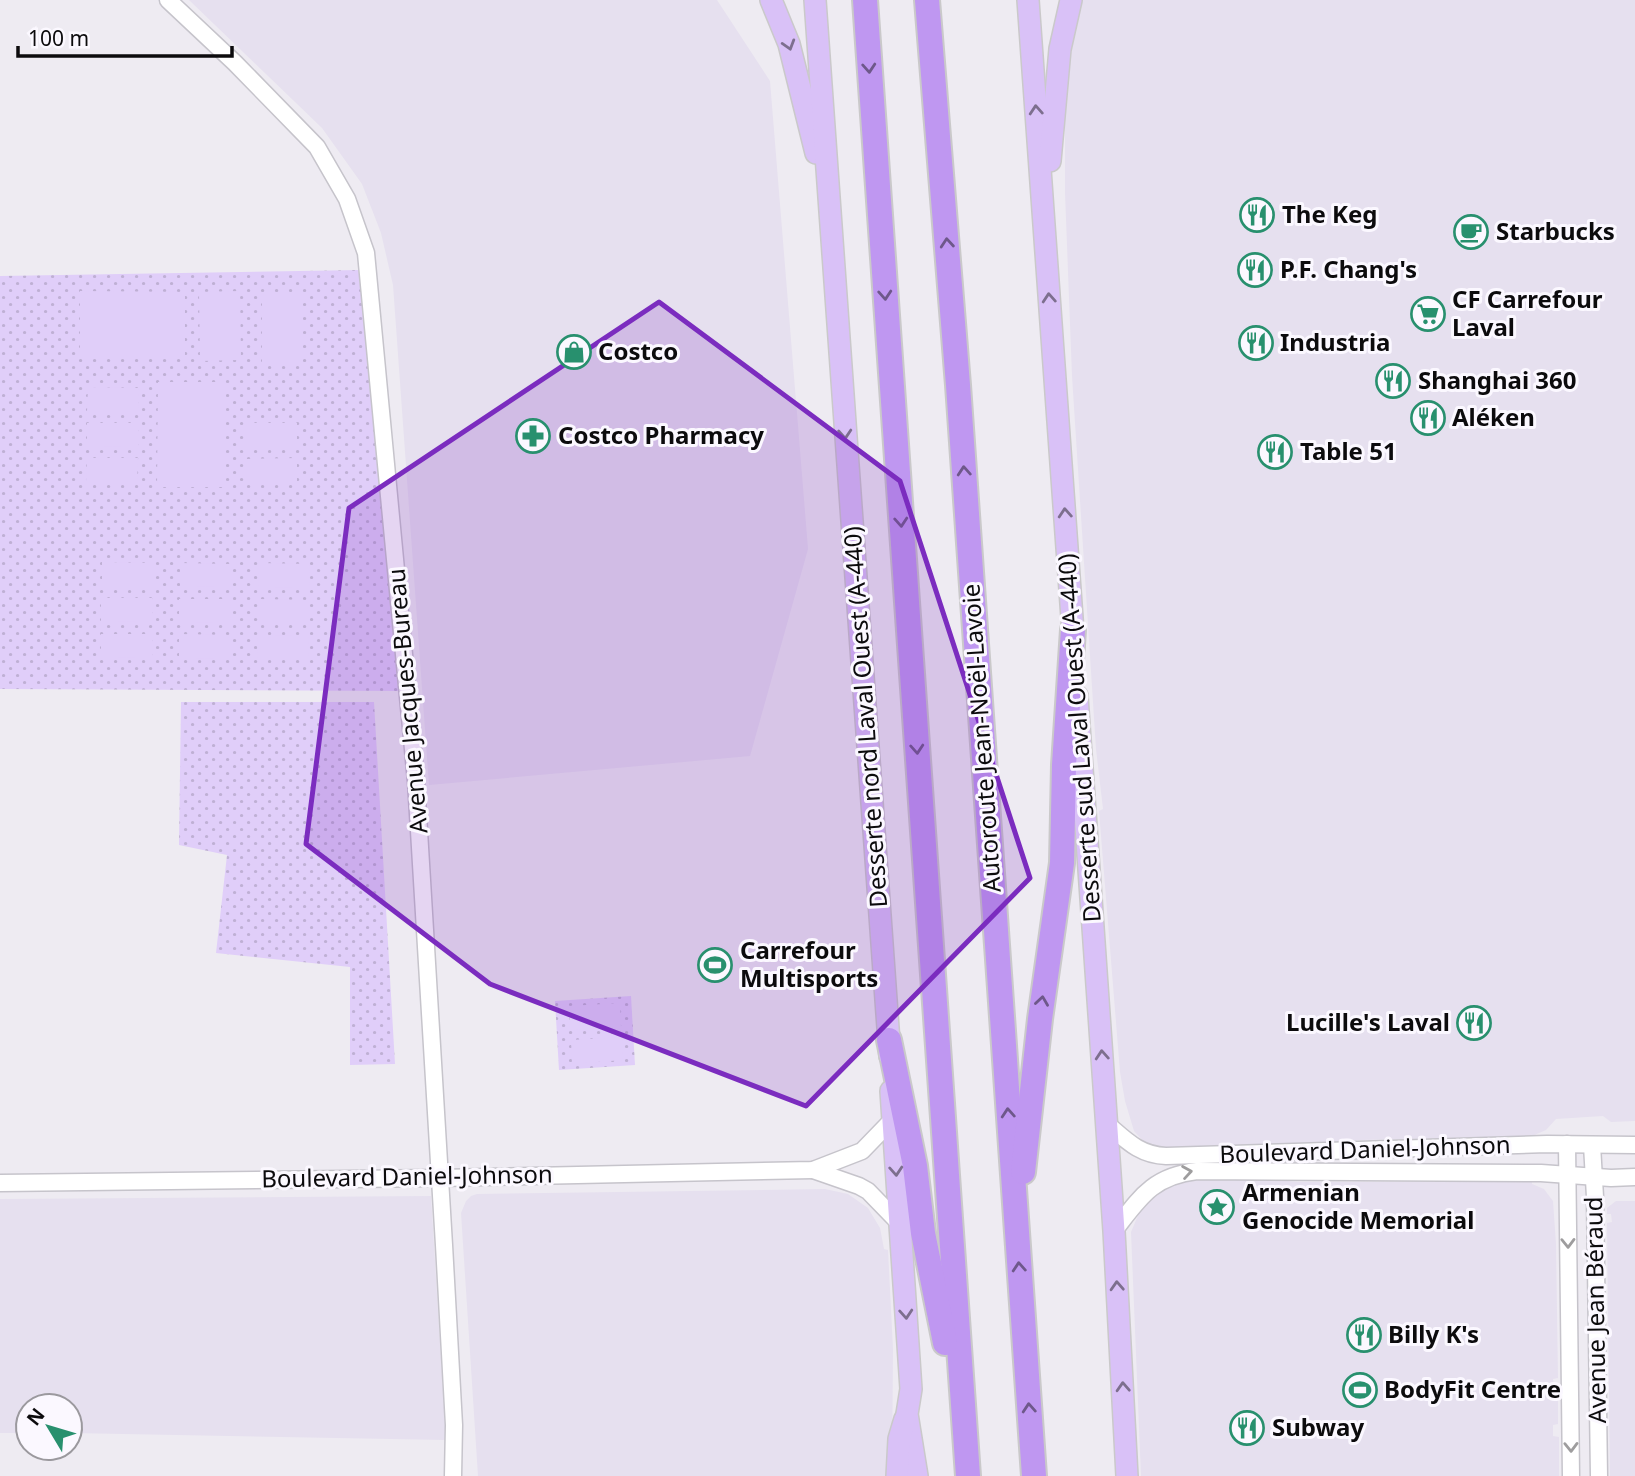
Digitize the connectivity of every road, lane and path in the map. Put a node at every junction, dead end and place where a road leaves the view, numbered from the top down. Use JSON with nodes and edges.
{"nodes":[{"id":1,"x":169,"y":0,"type":"edge"},
{"id":2,"x":771,"y":0,"type":"edge"},
{"id":3,"x":815,"y":0,"type":"edge"},
{"id":4,"x":865,"y":0,"type":"edge"},
{"id":5,"x":928,"y":0,"type":"edge"},
{"id":6,"x":1028,"y":0,"type":"edge"},
{"id":7,"x":1071,"y":0,"type":"edge"},
{"id":8,"x":828,"y":199,"type":"junction"},
{"id":9,"x":1045,"y":227,"type":"junction"},
{"id":10,"x":1073,"y":630,"type":"junction"},
{"id":11,"x":889,"y":1040,"type":"junction"},
{"id":12,"x":893,"y":1119,"type":"junction"},
{"id":13,"x":1106,"y":1123,"type":"junction"},
{"id":14,"x":1567,"y":1144,"type":"junction"},
{"id":15,"x":1592,"y":1145,"type":"junction"},
{"id":16,"x":1635,"y":1145,"type":"edge"},
{"id":17,"x":813,"y":1170,"type":"junction"},
{"id":18,"x":1567,"y":1175,"type":"junction"},
{"id":19,"x":1594,"y":1177,"type":"junction"},
{"id":20,"x":1635,"y":1177,"type":"edge"},
{"id":21,"x":440,"y":1178,"type":"junction"},
{"id":22,"x":0,"y":1182,"type":"edge"},
{"id":23,"x":900,"y":1224,"type":"junction"},
{"id":24,"x":1017,"y":1230,"type":"junction"},
{"id":25,"x":1114,"y":1231,"type":"junction"},
{"id":26,"x":907,"y":1414,"type":"junction"},
{"id":27,"x":965,"y":1443,"type":"junction"},
{"id":28,"x":453,"y":1476,"type":"edge"},
{"id":29,"x":897,"y":1476,"type":"edge"},
{"id":30,"x":917,"y":1476,"type":"edge"},
{"id":31,"x":968,"y":1476,"type":"edge"},
{"id":32,"x":1034,"y":1476,"type":"edge"},
{"id":33,"x":1127,"y":1476,"type":"edge"},
{"id":34,"x":1571,"y":1476,"type":"edge"},
{"id":35,"x":1599,"y":1476,"type":"edge"}],
"edges":[{"from":1,"to":21,"type":"street","name":"Avenue Jacques-Bureau"},
{"from":2,"to":8,"type":"main road","one_way":true},
{"from":3,"to":8,"type":"main road","name":"Desserte nord Laval Ouest (A-440)"},
{"from":4,"to":27,"type":"highway","one_way":true},
{"from":24,"to":5,"type":"highway","name":"Autoroute Jean-Noël-Lavoie","one_way":true},
{"from":9,"to":6,"type":"main road","name":"Desserte sud Laval Ouest (A-440)","one_way":true},
{"from":7,"to":9,"type":"main road"},
{"from":8,"to":11,"type":"main road","name":"Desserte nord Laval Ouest (A-440)","one_way":true},
{"from":10,"to":9,"type":"main road","name":"Desserte sud Laval Ouest (A-440)","one_way":true},
{"from":13,"to":10,"type":"main road","name":"Desserte sud Laval Ouest (A-440)","one_way":true},
{"from":24,"to":10,"type":"highway","one_way":true},
{"from":11,"to":12,"type":"main road","name":"Desserte nord Laval Ouest (A-440)"},
{"from":11,"to":27,"type":"highway"},
{"from":12,"to":17,"type":"street","name":"Boulevard Daniel-Johnson"},
{"from":12,"to":23,"type":"main road","name":"Desserte nord Laval Ouest (A-440)","one_way":true},
{"from":13,"to":14,"type":"street","name":"Boulevard Daniel-Johnson"},
{"from":13,"to":25,"type":"main road","name":"Desserte sud Laval Ouest (A-440)"},
{"from":14,"to":15,"type":"street","name":"Boulevard Daniel-Johnson"},
{"from":14,"to":18,"type":"street","name":"Avenue Jean Béraud"},
{"from":15,"to":16,"type":"street","name":"Boulevard Daniel-Johnson"},
{"from":15,"to":19,"type":"street","name":"Avenue Jean Béraud"},
{"from":17,"to":21,"type":"street","name":"Boulevard Daniel-Johnson"},
{"from":17,"to":23,"type":"street","name":"Boulevard Daniel-Johnson"},
{"from":18,"to":19,"type":"street","name":"Boulevard Daniel-Johnson"},
{"from":25,"to":18,"type":"street","name":"Boulevard Daniel-Johnson","one_way":true},
{"from":18,"to":34,"type":"street","name":"Avenue Jean Béraud","one_way":true},
{"from":19,"to":20,"type":"street","name":"Boulevard Daniel-Johnson"},
{"from":19,"to":35,"type":"street","name":"Avenue Jean Béraud"},
{"from":21,"to":22,"type":"street","name":"Boulevard Daniel-Johnson"},
{"from":21,"to":28,"type":"street","name":"Avenue Jacques-Bureau"},
{"from":23,"to":26,"type":"main road","name":"Desserte nord Laval Ouest (A-440)","one_way":true},
{"from":32,"to":24,"type":"highway","name":"Autoroute Jean-Noël-Lavoie","one_way":true},
{"from":33,"to":25,"type":"main road","name":"Desserte sud Laval Ouest (A-440)","one_way":true},
{"from":26,"to":29,"type":"main road"},
{"from":26,"to":30,"type":"main road","name":"Desserte nord Laval Ouest (A-440)"},
{"from":27,"to":31,"type":"highway"}]}
